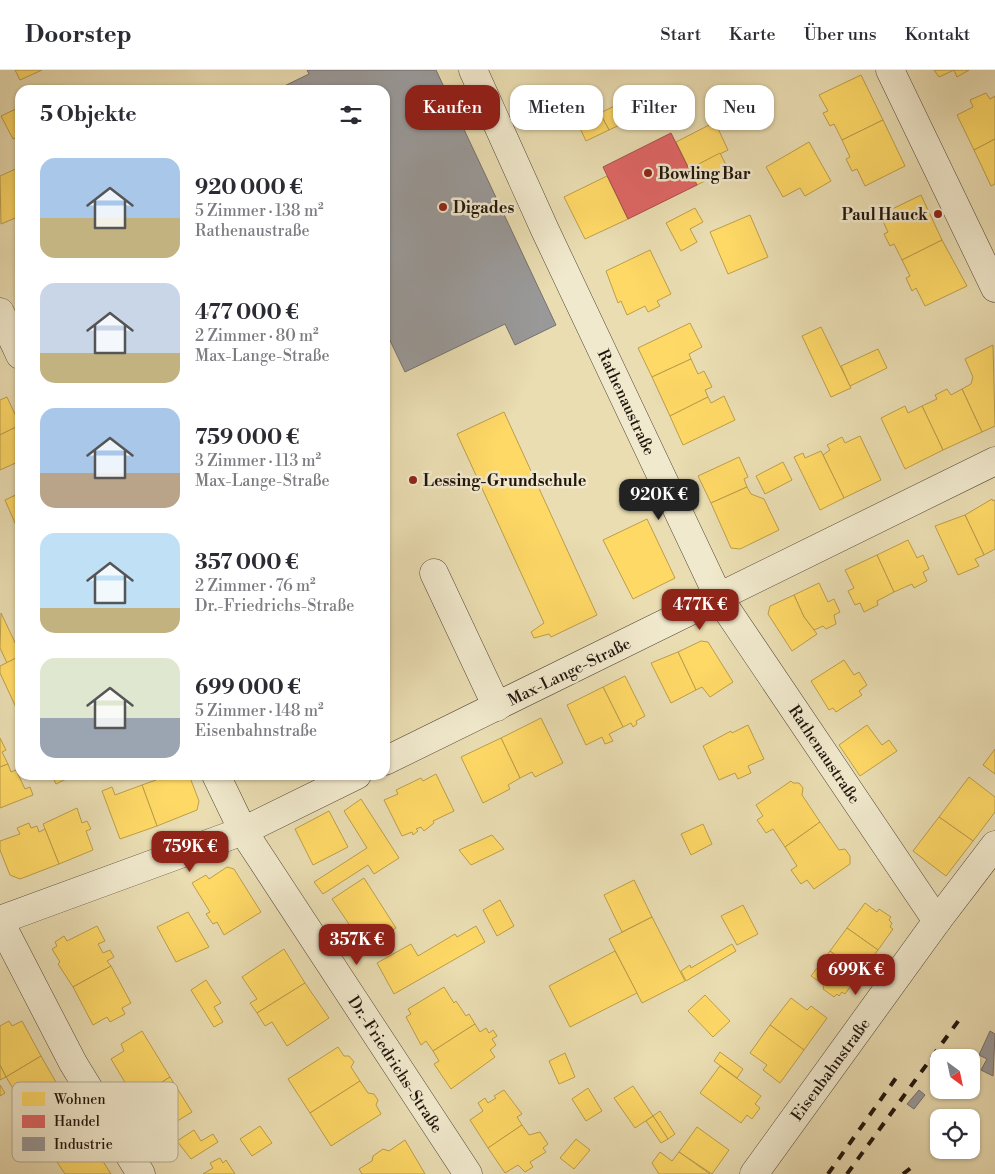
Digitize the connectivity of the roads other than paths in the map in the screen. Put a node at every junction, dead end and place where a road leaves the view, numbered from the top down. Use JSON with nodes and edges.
{"nodes":[{"id":1,"x":473,"y":70,"type":"edge"},
{"id":2,"x":890,"y":70,"type":"edge"},
{"id":3,"x":995,"y":288,"type":"edge"},
{"id":4,"x":0,"y":312,"type":"edge"},
{"id":5,"x":15,"y":344,"type":"edge"},
{"id":6,"x":995,"y":461,"type":"edge"},
{"id":7,"x":434,"y":573,"type":"dead end"},
{"id":8,"x":720,"y":598,"type":"junction"},
{"id":9,"x":496,"y":707,"type":"junction"},
{"id":10,"x":390,"y":759,"type":"edge"},
{"id":11,"x":218,"y":780,"type":"edge"},
{"id":12,"x":347,"y":780,"type":"edge"},
{"id":13,"x":243,"y":831,"type":"junction"},
{"id":14,"x":995,"y":845,"type":"edge"},
{"id":15,"x":0,"y":921,"type":"edge"},
{"id":16,"x":937,"y":921,"type":"junction"},
{"id":17,"x":85,"y":1082,"type":"edge"},
{"id":18,"x":134,"y":1162,"type":"edge"},
{"id":19,"x":141,"y":1174,"type":"edge"},
{"id":20,"x":468,"y":1174,"type":"edge"},
{"id":21,"x":754,"y":1174,"type":"edge"}],
"edges":[{"from":1,"to":8,"type":"street","name":"Rathenaustraße"},
{"from":2,"to":3,"type":"street"},
{"from":4,"to":5,"type":"street"},
{"from":6,"to":8,"type":"street","name":"Max-Lange-Straße"},
{"from":7,"to":9,"type":"street"},
{"from":8,"to":9,"type":"street","name":"Max-Lange-Straße"},
{"from":8,"to":16,"type":"street","name":"Rathenaustraße"},
{"from":9,"to":10,"type":"street","name":"Max-Lange-Straße"},
{"from":11,"to":13,"type":"street","name":"Dr.-Friedrichs-Straße"},
{"from":12,"to":13,"type":"street"},
{"from":13,"to":15,"type":"street"},
{"from":13,"to":20,"type":"street","name":"Dr.-Friedrichs-Straße"},
{"from":14,"to":16,"type":"street","name":"Eisenbahnstraße"},
{"from":15,"to":17,"type":"street"},
{"from":16,"to":21,"type":"street","name":"Eisenbahnstraße"},
{"from":18,"to":19,"type":"street"}]}
